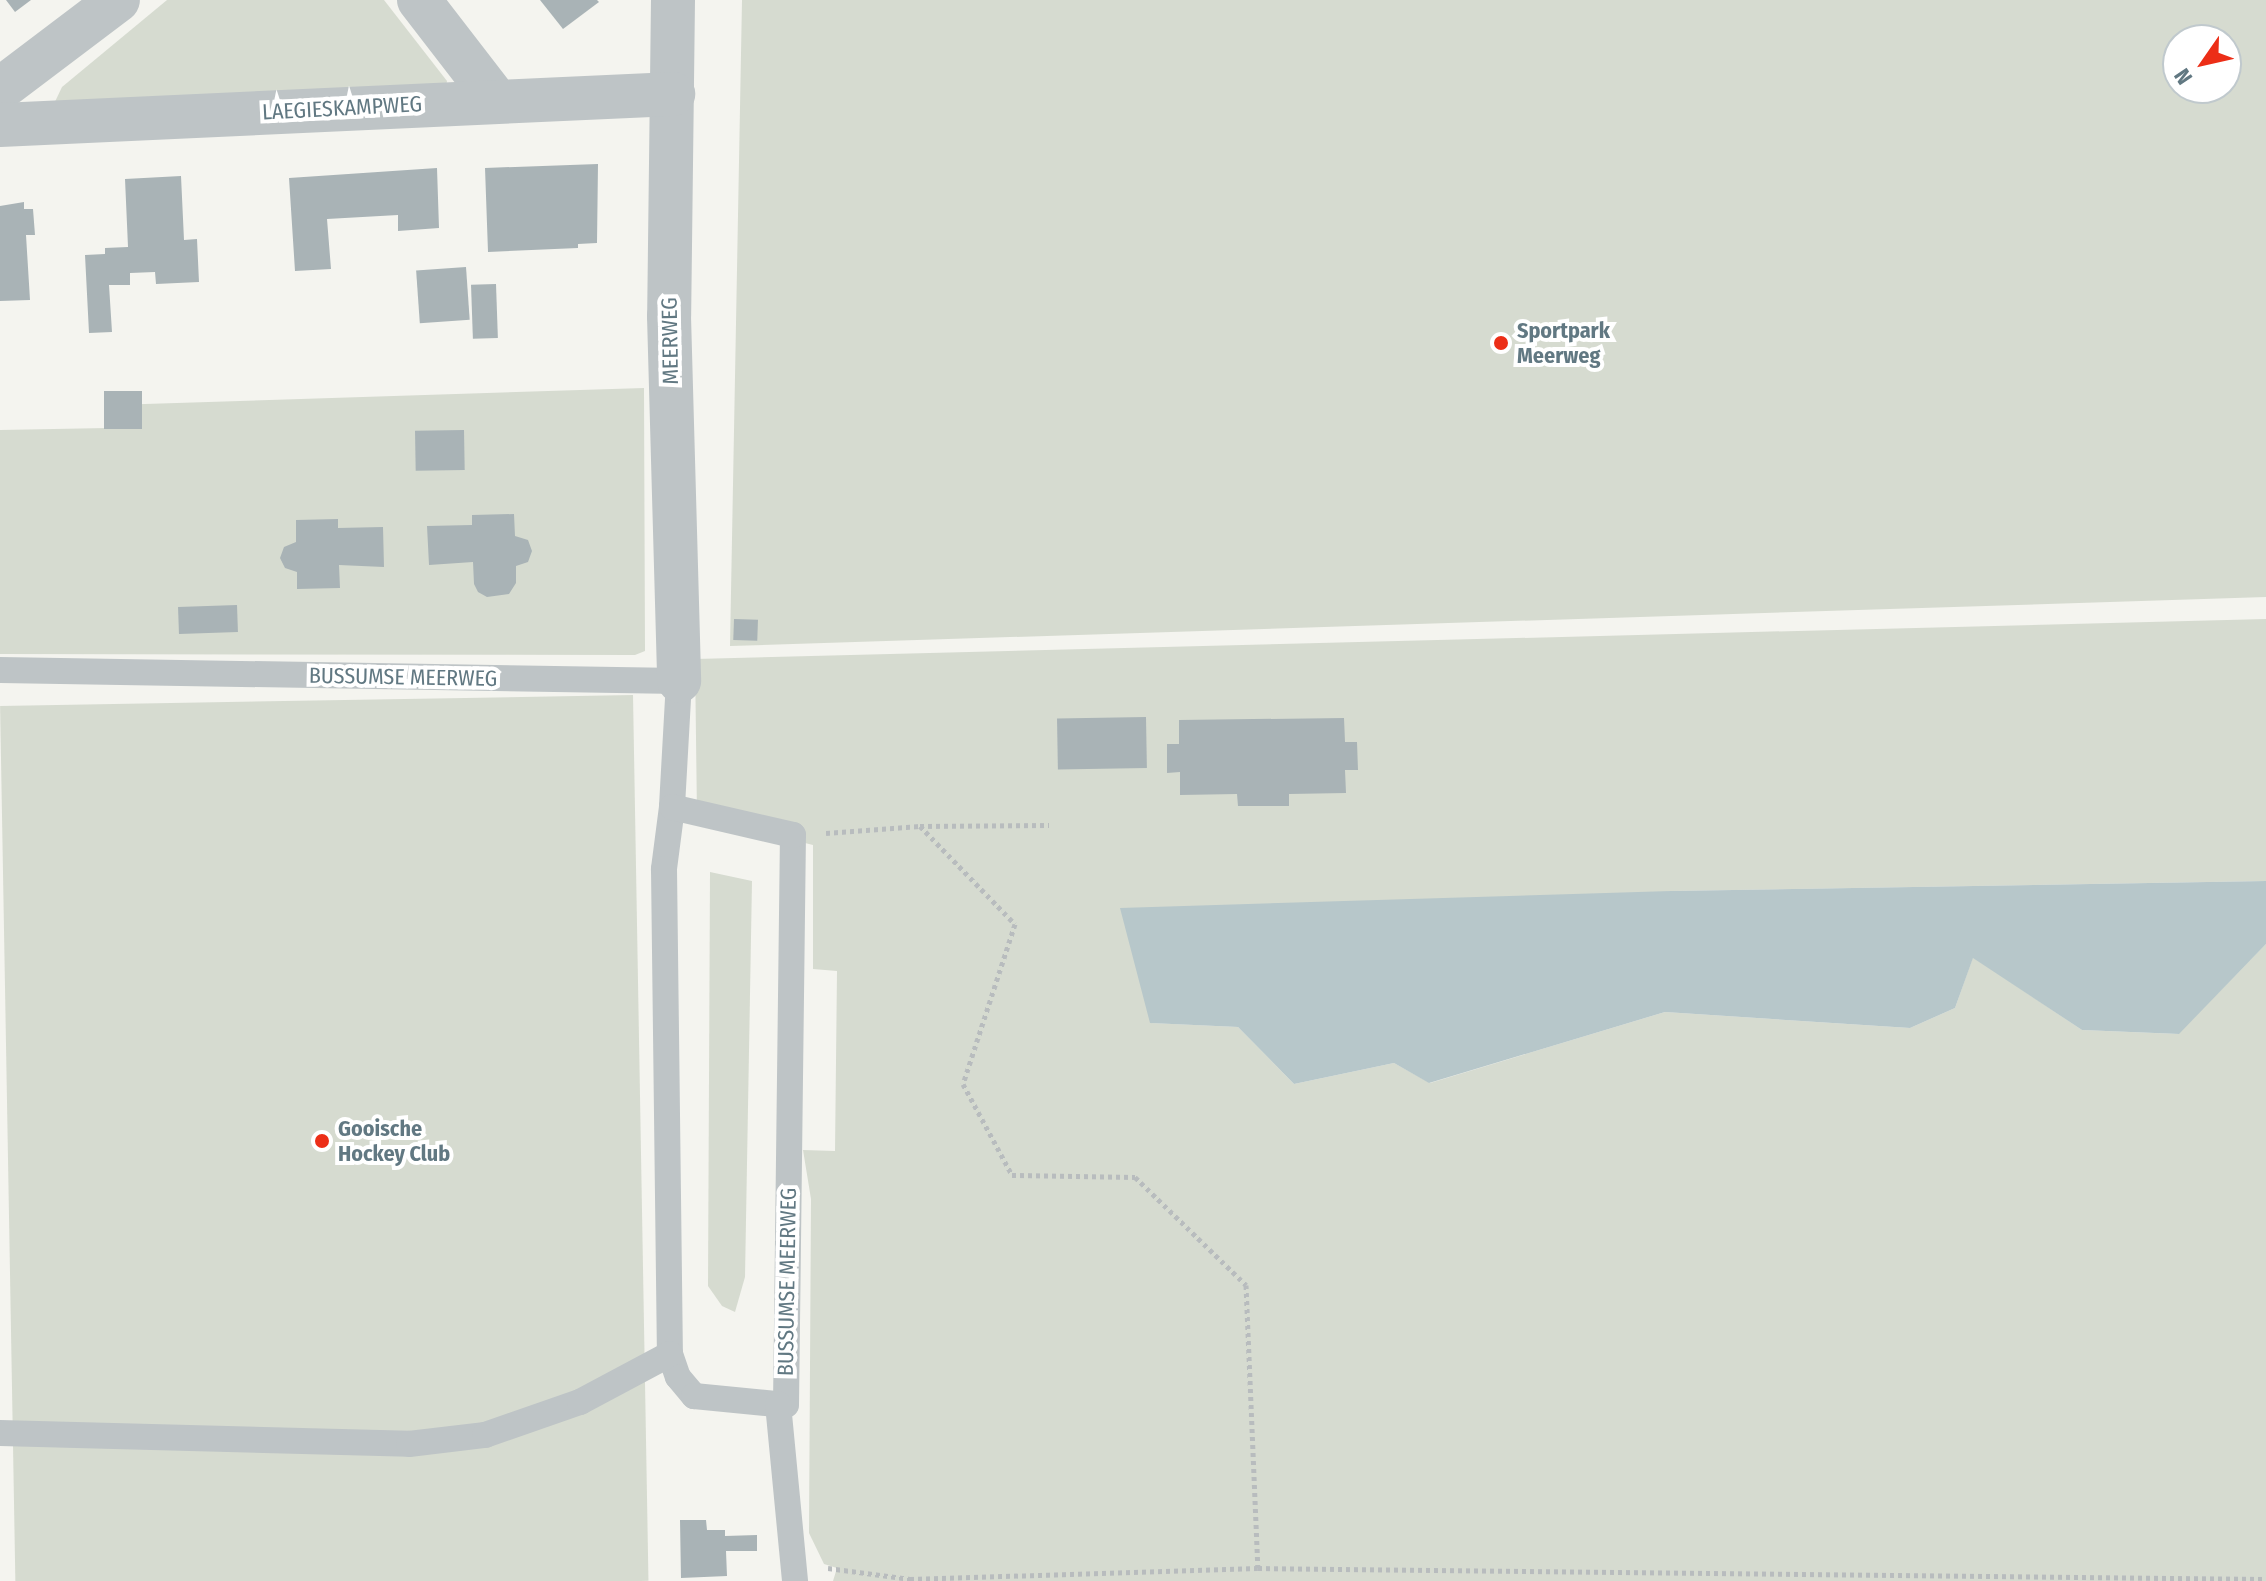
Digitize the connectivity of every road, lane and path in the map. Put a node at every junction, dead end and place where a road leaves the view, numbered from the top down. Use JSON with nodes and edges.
{"nodes":[{"id":1,"x":118,"y":0,"type":"edge"},
{"id":2,"x":419,"y":0,"type":"edge"},
{"id":3,"x":673,"y":0,"type":"edge"},
{"id":4,"x":673,"y":94,"type":"junction"},
{"id":5,"x":496,"y":100,"type":"junction"},
{"id":6,"x":5,"y":102,"type":"edge"},
{"id":7,"x":0,"y":670,"type":"edge"},
{"id":8,"x":679,"y":681,"type":"junction"},
{"id":9,"x":672,"y":807,"type":"junction"},
{"id":10,"x":1049,"y":825,"type":"dead end"},
{"id":11,"x":920,"y":826,"type":"junction"},
{"id":12,"x":793,"y":835,"type":"junction"},
{"id":13,"x":670,"y":1354,"type":"junction"},
{"id":14,"x":778,"y":1404,"type":"junction"},
{"id":15,"x":0,"y":1433,"type":"edge"},
{"id":16,"x":1258,"y":1568,"type":"junction"},
{"id":17,"x":796,"y":1572,"type":"edge"},
{"id":18,"x":2266,"y":1579,"type":"edge"},
{"id":19,"x":910,"y":1580,"type":"edge"}],
"edges":[{"from":1,"to":6,"type":"street"},
{"from":2,"to":5,"type":"street"},
{"from":3,"to":4,"type":"street","name":"MEERWEG"},
{"from":4,"to":5,"type":"street","name":"LAEGIESKAMPWEG"},
{"from":4,"to":8,"type":"street","name":"MEERWEG"},
{"from":5,"to":6,"type":"street","name":"LAEGIESKAMPWEG"},
{"from":7,"to":8,"type":"lane","name":"BUSSUMSE MEERWEG"},
{"from":8,"to":9,"type":"lane","name":"BUSSUMSE MEERWEG"},
{"from":9,"to":12,"type":"lane"},
{"from":9,"to":13,"type":"lane","name":"BUSSUMSE MEERWEG"},
{"from":10,"to":11,"type":"path"},
{"from":11,"to":12,"type":"path"},
{"from":11,"to":16,"type":"path"},
{"from":12,"to":14,"type":"lane","name":"BUSSUMSE MEERWEG"},
{"from":13,"to":14,"type":"lane","name":"BUSSUMSE MEERWEG"},
{"from":13,"to":15,"type":"lane"},
{"from":14,"to":17,"type":"lane"},
{"from":16,"to":18,"type":"path"},
{"from":16,"to":19,"type":"path"},
{"from":17,"to":19,"type":"path"}]}
